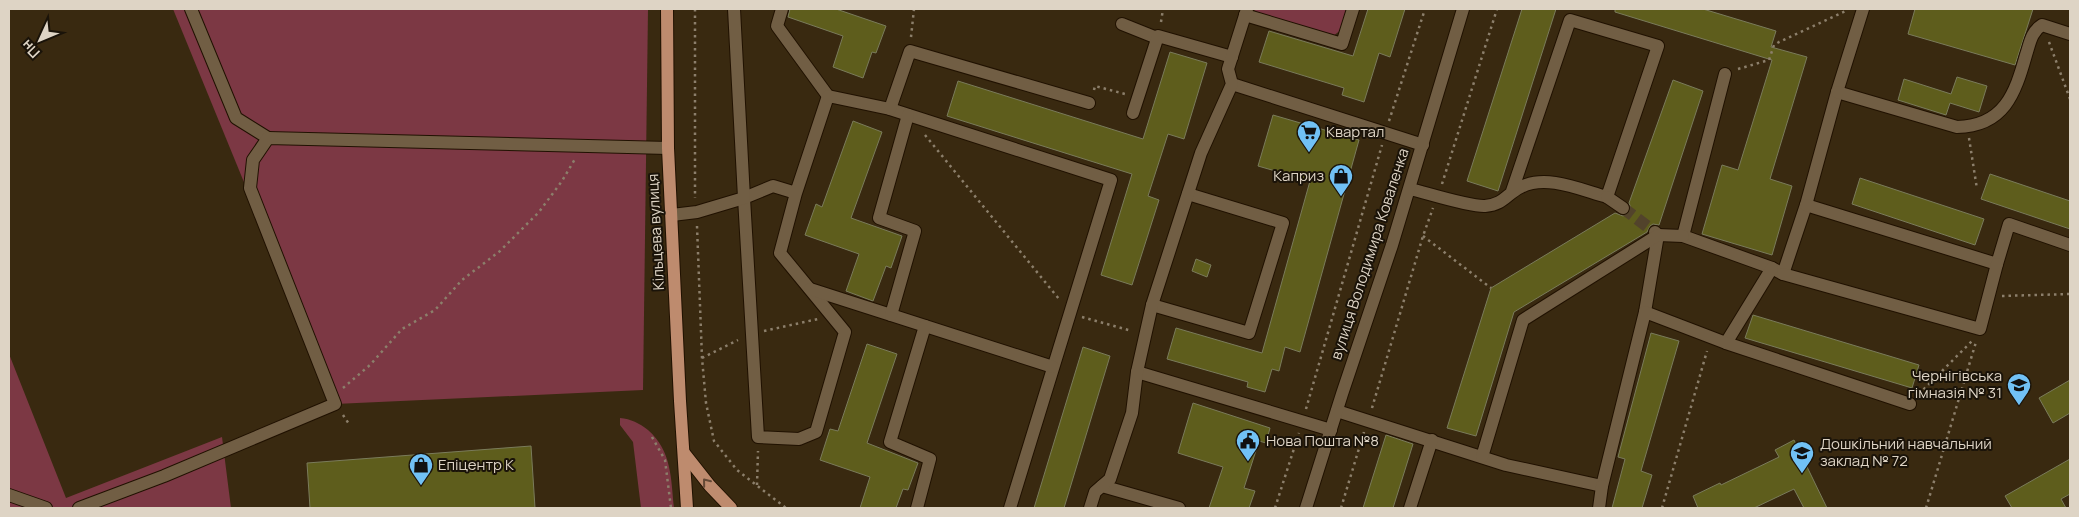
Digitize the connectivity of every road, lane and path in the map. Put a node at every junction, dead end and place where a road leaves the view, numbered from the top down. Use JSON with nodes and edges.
{"nodes":[{"id":1,"x":191,"y":9,"type":"edge"},
{"id":2,"x":667,"y":9,"type":"edge"},
{"id":3,"x":695,"y":9,"type":"edge"},
{"id":4,"x":734,"y":9,"type":"edge"},
{"id":5,"x":782,"y":9,"type":"edge"},
{"id":6,"x":914,"y":9,"type":"edge"},
{"id":7,"x":1353,"y":9,"type":"edge"},
{"id":8,"x":1425,"y":9,"type":"edge"},
{"id":9,"x":1463,"y":9,"type":"edge"},
{"id":10,"x":1497,"y":9,"type":"edge"},
{"id":11,"x":1857,"y":10,"type":"edge"},
{"id":12,"x":1246,"y":12,"type":"edge"},
{"id":13,"x":1122,"y":24,"type":"dead end"},
{"id":14,"x":2042,"y":25,"type":"junction"},
{"id":15,"x":2070,"y":34,"type":"edge"},
{"id":16,"x":1157,"y":38,"type":"junction"},
{"id":17,"x":910,"y":51,"type":"junction"},
{"id":18,"x":1232,"y":57,"type":"junction"},
{"id":19,"x":1725,"y":74,"type":"joint"},
{"id":20,"x":1232,"y":84,"type":"junction"},
{"id":21,"x":1102,"y":88,"type":"dead end"},
{"id":22,"x":1112,"y":91,"type":"dead end"},
{"id":23,"x":1837,"y":92,"type":"junction"},
{"id":24,"x":828,"y":96,"type":"junction"},
{"id":25,"x":2070,"y":99,"type":"edge"},
{"id":26,"x":1089,"y":103,"type":"dead end"},
{"id":27,"x":890,"y":109,"type":"junction"},
{"id":28,"x":1133,"y":113,"type":"dead end"},
{"id":29,"x":908,"y":115,"type":"junction"},
{"id":30,"x":1967,"y":127,"type":"junction"},
{"id":31,"x":1385,"y":133,"type":"junction"},
{"id":32,"x":268,"y":138,"type":"junction"},
{"id":33,"x":1422,"y":145,"type":"junction"},
{"id":34,"x":582,"y":146,"type":"junction"},
{"id":35,"x":668,"y":148,"type":"junction"},
{"id":36,"x":1410,"y":189,"type":"junction"},
{"id":37,"x":1977,"y":189,"type":"dead end"},
{"id":38,"x":1512,"y":191,"type":"junction"},
{"id":39,"x":796,"y":193,"type":"junction"},
{"id":40,"x":1188,"y":194,"type":"junction"},
{"id":41,"x":1438,"y":196,"type":"junction"},
{"id":42,"x":1607,"y":197,"type":"junction"},
{"id":43,"x":744,"y":198,"type":"junction"},
{"id":44,"x":1806,"y":205,"type":"junction"},
{"id":45,"x":1623,"y":208,"type":"tunnel mouth"},
{"id":46,"x":697,"y":212,"type":"junction"},
{"id":47,"x":672,"y":215,"type":"junction"},
{"id":48,"x":1655,"y":233,"type":"junction"},
{"id":49,"x":1423,"y":236,"type":"junction"},
{"id":50,"x":1683,"y":236,"type":"junction"},
{"id":51,"x":2070,"y":245,"type":"edge"},
{"id":52,"x":1997,"y":264,"type":"junction"},
{"id":53,"x":1777,"y":271,"type":"junction"},
{"id":54,"x":1491,"y":288,"type":"dead end"},
{"id":55,"x":810,"y":289,"type":"junction"},
{"id":56,"x":2070,"y":294,"type":"edge"},
{"id":57,"x":1988,"y":296,"type":"junction"},
{"id":58,"x":1152,"y":305,"type":"junction"},
{"id":59,"x":1645,"y":312,"type":"junction"},
{"id":60,"x":1071,"y":314,"type":"junction"},
{"id":61,"x":891,"y":315,"type":"junction"},
{"id":62,"x":925,"y":326,"type":"junction"},
{"id":63,"x":1146,"y":334,"type":"junction"},
{"id":64,"x":1711,"y":338,"type":"junction"},
{"id":65,"x":1726,"y":343,"type":"junction"},
{"id":66,"x":1053,"y":367,"type":"junction"},
{"id":67,"x":1137,"y":372,"type":"junction"},
{"id":68,"x":332,"y":398,"type":"junction"},
{"id":69,"x":1910,"y":404,"type":"joint"},
{"id":70,"x":1337,"y":411,"type":"junction"},
{"id":71,"x":1368,"y":420,"type":"junction"},
{"id":72,"x":1302,"y":422,"type":"junction"},
{"id":73,"x":1331,"y":430,"type":"junction"},
{"id":74,"x":652,"y":437,"type":"dead end"},
{"id":75,"x":758,"y":437,"type":"junction"},
{"id":76,"x":1432,"y":440,"type":"junction"},
{"id":77,"x":684,"y":453,"type":"junction"},
{"id":78,"x":1482,"y":457,"type":"junction"},
{"id":79,"x":758,"y":486,"type":"junction"},
{"id":80,"x":1102,"y":486,"type":"junction"},
{"id":81,"x":1602,"y":486,"type":"junction"},
{"id":82,"x":9,"y":495,"type":"edge"},
{"id":83,"x":46,"y":508,"type":"edge"},
{"id":84,"x":79,"y":508,"type":"edge"},
{"id":85,"x":671,"y":508,"type":"edge"},
{"id":86,"x":687,"y":508,"type":"edge"},
{"id":87,"x":731,"y":508,"type":"edge"},
{"id":88,"x":786,"y":508,"type":"edge"},
{"id":89,"x":917,"y":508,"type":"edge"},
{"id":90,"x":1010,"y":508,"type":"edge"},
{"id":91,"x":1090,"y":508,"type":"edge"},
{"id":92,"x":1179,"y":508,"type":"edge"},
{"id":93,"x":1275,"y":508,"type":"edge"},
{"id":94,"x":1306,"y":508,"type":"edge"},
{"id":95,"x":1341,"y":508,"type":"edge"},
{"id":96,"x":1410,"y":508,"type":"edge"},
{"id":97,"x":1599,"y":508,"type":"edge"},
{"id":98,"x":1662,"y":508,"type":"edge"},
{"id":99,"x":1926,"y":508,"type":"edge"}],
"edges":[{"from":1,"to":32,"type":"street"},
{"from":2,"to":35,"type":"main road","name":"Кільцева вулиця"},
{"from":3,"to":46,"type":"path"},
{"from":4,"to":43,"type":"street"},
{"from":5,"to":24,"type":"street"},
{"from":6,"to":17,"type":"path"},
{"from":7,"to":12,"type":"street"},
{"from":8,"to":31,"type":"path"},
{"from":9,"to":33,"type":"street","name":"вулиця Володимира Коваленка"},
{"from":10,"to":41,"type":"path"},
{"from":11,"to":19,"type":"path"},
{"from":11,"to":23,"type":"street"},
{"from":12,"to":18,"type":"street"},
{"from":13,"to":16,"type":"street"},
{"from":14,"to":15,"type":"street"},
{"from":14,"to":25,"type":"path"},
{"from":14,"to":30,"type":"street"},
{"from":16,"to":18,"type":"street"},
{"from":16,"to":28,"type":"street"},
{"from":17,"to":26,"type":"street"},
{"from":17,"to":27,"type":"street"},
{"from":18,"to":20,"type":"street"},
{"from":19,"to":50,"type":"street"},
{"from":20,"to":31,"type":"street"},
{"from":20,"to":40,"type":"street"},
{"from":21,"to":22,"type":"path"},
{"from":23,"to":30,"type":"street"},
{"from":23,"to":44,"type":"street"},
{"from":24,"to":27,"type":"street"},
{"from":24,"to":39,"type":"street"},
{"from":27,"to":29,"type":"street"},
{"from":29,"to":60,"type":"path"},
{"from":29,"to":60,"type":"street"},
{"from":29,"to":61,"type":"street"},
{"from":30,"to":37,"type":"path"},
{"from":31,"to":33,"type":"street"},
{"from":31,"to":72,"type":"path"},
{"from":32,"to":34,"type":"street"},
{"from":32,"to":68,"type":"street"},
{"from":33,"to":36,"type":"street","name":"вулиця Володимира Коваленка"},
{"from":34,"to":35,"type":"street"},
{"from":34,"to":68,"type":"path"},
{"from":35,"to":47,"type":"main road","name":"Кільцева вулиця"},
{"from":36,"to":41,"type":"street"},
{"from":36,"to":70,"type":"street","name":"вулиця Володимира Коваленка"},
{"from":38,"to":41,"type":"street"},
{"from":38,"to":42,"type":"street"},
{"from":38,"to":42,"type":"street"},
{"from":39,"to":43,"type":"street"},
{"from":39,"to":55,"type":"street"},
{"from":40,"to":58,"type":"street"},
{"from":40,"to":58,"type":"street"},
{"from":41,"to":49,"type":"path"},
{"from":42,"to":45,"type":"street"},
{"from":43,"to":46,"type":"street"},
{"from":43,"to":75,"type":"street"},
{"from":44,"to":52,"type":"street"},
{"from":44,"to":53,"type":"street"},
{"from":46,"to":47,"type":"street"},
{"from":46,"to":79,"type":"path"},
{"from":47,"to":77,"type":"main road","name":"Кільцева вулиця"},
{"from":48,"to":50,"type":"street"},
{"from":48,"to":59,"type":"street"},
{"from":48,"to":78,"type":"street"},
{"from":49,"to":54,"type":"path"},
{"from":49,"to":71,"type":"path"},
{"from":50,"to":53,"type":"street"},
{"from":51,"to":52,"type":"street"},
{"from":52,"to":57,"type":"street"},
{"from":53,"to":57,"type":"street"},
{"from":53,"to":65,"type":"street"},
{"from":55,"to":61,"type":"street"},
{"from":55,"to":75,"type":"street"},
{"from":56,"to":57,"type":"path"},
{"from":58,"to":63,"type":"street"},
{"from":59,"to":64,"type":"street"},
{"from":59,"to":81,"type":"street"},
{"from":60,"to":63,"type":"path"},
{"from":60,"to":66,"type":"street"},
{"from":61,"to":62,"type":"street"},
{"from":62,"to":66,"type":"street"},
{"from":62,"to":89,"type":"street"},
{"from":63,"to":67,"type":"street"},
{"from":64,"to":65,"type":"street"},
{"from":64,"to":98,"type":"path"},
{"from":65,"to":69,"type":"street"},
{"from":66,"to":90,"type":"street"},
{"from":67,"to":72,"type":"street"},
{"from":67,"to":80,"type":"street"},
{"from":68,"to":84,"type":"street"},
{"from":69,"to":99,"type":"path"},
{"from":70,"to":71,"type":"street"},
{"from":70,"to":73,"type":"street","name":"вулиця Володимира Коваленка"},
{"from":71,"to":76,"type":"street"},
{"from":71,"to":95,"type":"path"},
{"from":72,"to":73,"type":"street"},
{"from":72,"to":93,"type":"path"},
{"from":73,"to":94,"type":"street","name":"вулиця Володимира Коваленка"},
{"from":74,"to":85,"type":"path"},
{"from":75,"to":79,"type":"path"},
{"from":76,"to":78,"type":"street"},
{"from":76,"to":96,"type":"street"},
{"from":77,"to":86,"type":"main road","name":"Кільцева вулиця"},
{"from":87,"to":77,"type":"main road","one_way":true},
{"from":78,"to":81,"type":"street"},
{"from":79,"to":88,"type":"path"},
{"from":80,"to":91,"type":"street"},
{"from":80,"to":92,"type":"street"},
{"from":81,"to":97,"type":"street"},
{"from":82,"to":83,"type":"street"}]}
